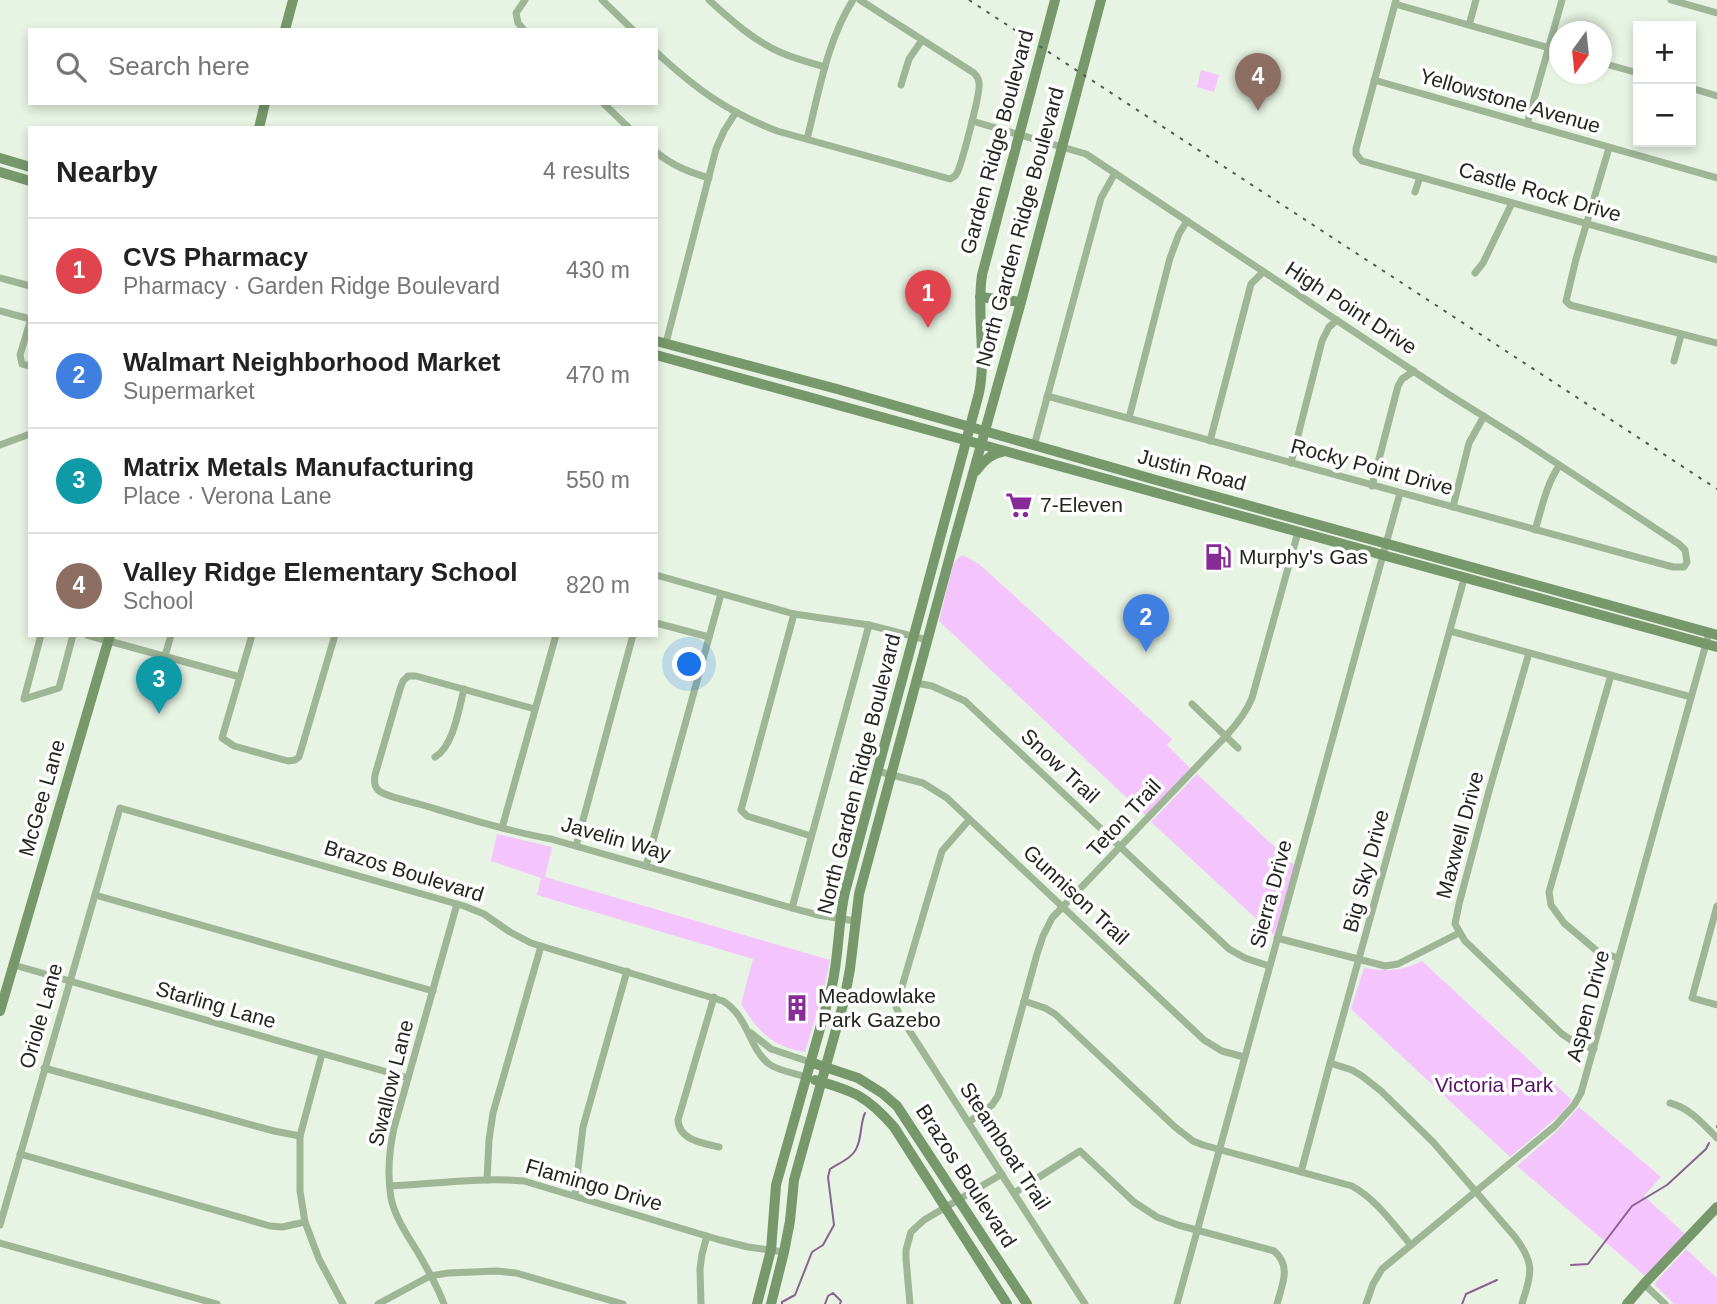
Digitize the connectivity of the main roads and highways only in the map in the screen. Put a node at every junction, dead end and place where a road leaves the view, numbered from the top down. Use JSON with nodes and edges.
{"nodes":[{"id":1,"x":293,"y":0,"type":"edge"},
{"id":2,"x":1055,"y":0,"type":"edge"},
{"id":3,"x":1101,"y":0,"type":"edge"},
{"id":4,"x":286,"y":28,"type":"edge"},
{"id":5,"x":265,"y":105,"type":"edge"},
{"id":6,"x":259,"y":126,"type":"edge"},
{"id":7,"x":0,"y":158,"type":"edge"},
{"id":8,"x":28,"y":166,"type":"edge"},
{"id":9,"x":0,"y":172,"type":"edge"},
{"id":10,"x":28,"y":180,"type":"edge"},
{"id":11,"x":979,"y":297,"type":"junction"},
{"id":12,"x":1021,"y":302,"type":"junction"},
{"id":13,"x":661,"y":342,"type":"edge"},
{"id":14,"x":658,"y":356,"type":"edge"},
{"id":15,"x":720,"y":358,"type":"junction"},
{"id":16,"x":716,"y":371,"type":"junction"},
{"id":17,"x":835,"y":388,"type":"junction"},
{"id":18,"x":833,"y":402,"type":"junction"},
{"id":19,"x":971,"y":428,"type":"junction"},
{"id":20,"x":985,"y":432,"type":"junction"},
{"id":21,"x":967,"y":441,"type":"junction"},
{"id":22,"x":981,"y":445,"type":"junction"},
{"id":23,"x":1005,"y":452,"type":"junction"},
{"id":24,"x":971,"y":481,"type":"junction"},
{"id":25,"x":1204,"y":493,"type":"junction"},
{"id":26,"x":1201,"y":506,"type":"junction"},
{"id":27,"x":930,"y":577,"type":"junction"},
{"id":28,"x":944,"y":577,"type":"junction"},
{"id":29,"x":1713,"y":634,"type":"edge"},
{"id":30,"x":109,"y":638,"type":"edge"},
{"id":31,"x":1717,"y":647,"type":"edge"},
{"id":32,"x":0,"y":1011,"type":"edge"},
{"id":33,"x":810,"y":1062,"type":"junction"},
{"id":34,"x":825,"y":1067,"type":"junction"},
{"id":35,"x":806,"y":1077,"type":"junction"},
{"id":36,"x":821,"y":1082,"type":"junction"},
{"id":37,"x":1717,"y":1207,"type":"edge"},
{"id":38,"x":757,"y":1304,"type":"edge"},
{"id":39,"x":771,"y":1304,"type":"edge"},
{"id":40,"x":1007,"y":1304,"type":"edge"},
{"id":41,"x":1027,"y":1304,"type":"edge"},
{"id":42,"x":1627,"y":1304,"type":"edge"}],
"edges":[{"from":1,"to":4,"type":"main road"},
{"from":2,"to":11,"type":"main road","name":"Garden Ridge Boulevard"},
{"from":3,"to":12,"type":"main road","name":"North Garden Ridge Boulevard"},
{"from":5,"to":6,"type":"main road"},
{"from":7,"to":8,"type":"main road"},
{"from":9,"to":10,"type":"main road"},
{"from":11,"to":12,"type":"main road"},
{"from":11,"to":19,"type":"main road","name":"Garden Ridge Boulevard"},
{"from":12,"to":20,"type":"main road","name":"North Garden Ridge Boulevard"},
{"from":13,"to":15,"type":"main road","name":"Justin Road"},
{"from":14,"to":16,"type":"main road","name":"Justin Road"},
{"from":15,"to":16,"type":"main road"},
{"from":15,"to":17,"type":"main road","name":"Justin Road"},
{"from":16,"to":18,"type":"main road","name":"Justin Road"},
{"from":17,"to":18,"type":"main road"},
{"from":17,"to":19,"type":"main road","name":"Justin Road"},
{"from":18,"to":21,"type":"main road","name":"Justin Road"},
{"from":19,"to":20,"type":"main road","name":"Justin Road"},
{"from":19,"to":21,"type":"main road","name":"Garden Ridge Boulevard"},
{"from":20,"to":22,"type":"main road","name":"North Garden Ridge Boulevard"},
{"from":20,"to":25,"type":"main road","name":"Justin Road"},
{"from":21,"to":22,"type":"main road","name":"Justin Road"},
{"from":21,"to":27,"type":"main road","name":"Garden Ridge Boulevard"},
{"from":22,"to":23,"type":"main road","name":"Justin Road"},
{"from":22,"to":24,"type":"main road","name":"North Garden Ridge Boulevard"},
{"from":23,"to":24,"type":"main road"},
{"from":23,"to":26,"type":"main road","name":"Justin Road"},
{"from":24,"to":28,"type":"main road","name":"North Garden Ridge Boulevard"},
{"from":25,"to":26,"type":"main road"},
{"from":25,"to":29,"type":"main road","name":"Justin Road"},
{"from":26,"to":31,"type":"main road","name":"Justin Road"},
{"from":27,"to":28,"type":"main road"},
{"from":27,"to":33,"type":"main road","name":"North Garden Ridge Boulevard"},
{"from":28,"to":34,"type":"main road"},
{"from":30,"to":32,"type":"main road","name":"McGee Lane"},
{"from":33,"to":34,"type":"main road","name":"Brazos Boulevard"},
{"from":33,"to":35,"type":"main road","name":"North Garden Ridge Boulevard"},
{"from":34,"to":36,"type":"main road"},
{"from":34,"to":41,"type":"main road","name":"Brazos Boulevard"},
{"from":35,"to":36,"type":"main road","name":"Brazos Boulevard"},
{"from":35,"to":38,"type":"main road","name":"North Garden Ridge Boulevard"},
{"from":36,"to":39,"type":"main road"},
{"from":36,"to":40,"type":"main road","name":"Brazos Boulevard"},
{"from":37,"to":42,"type":"main road"}]}
